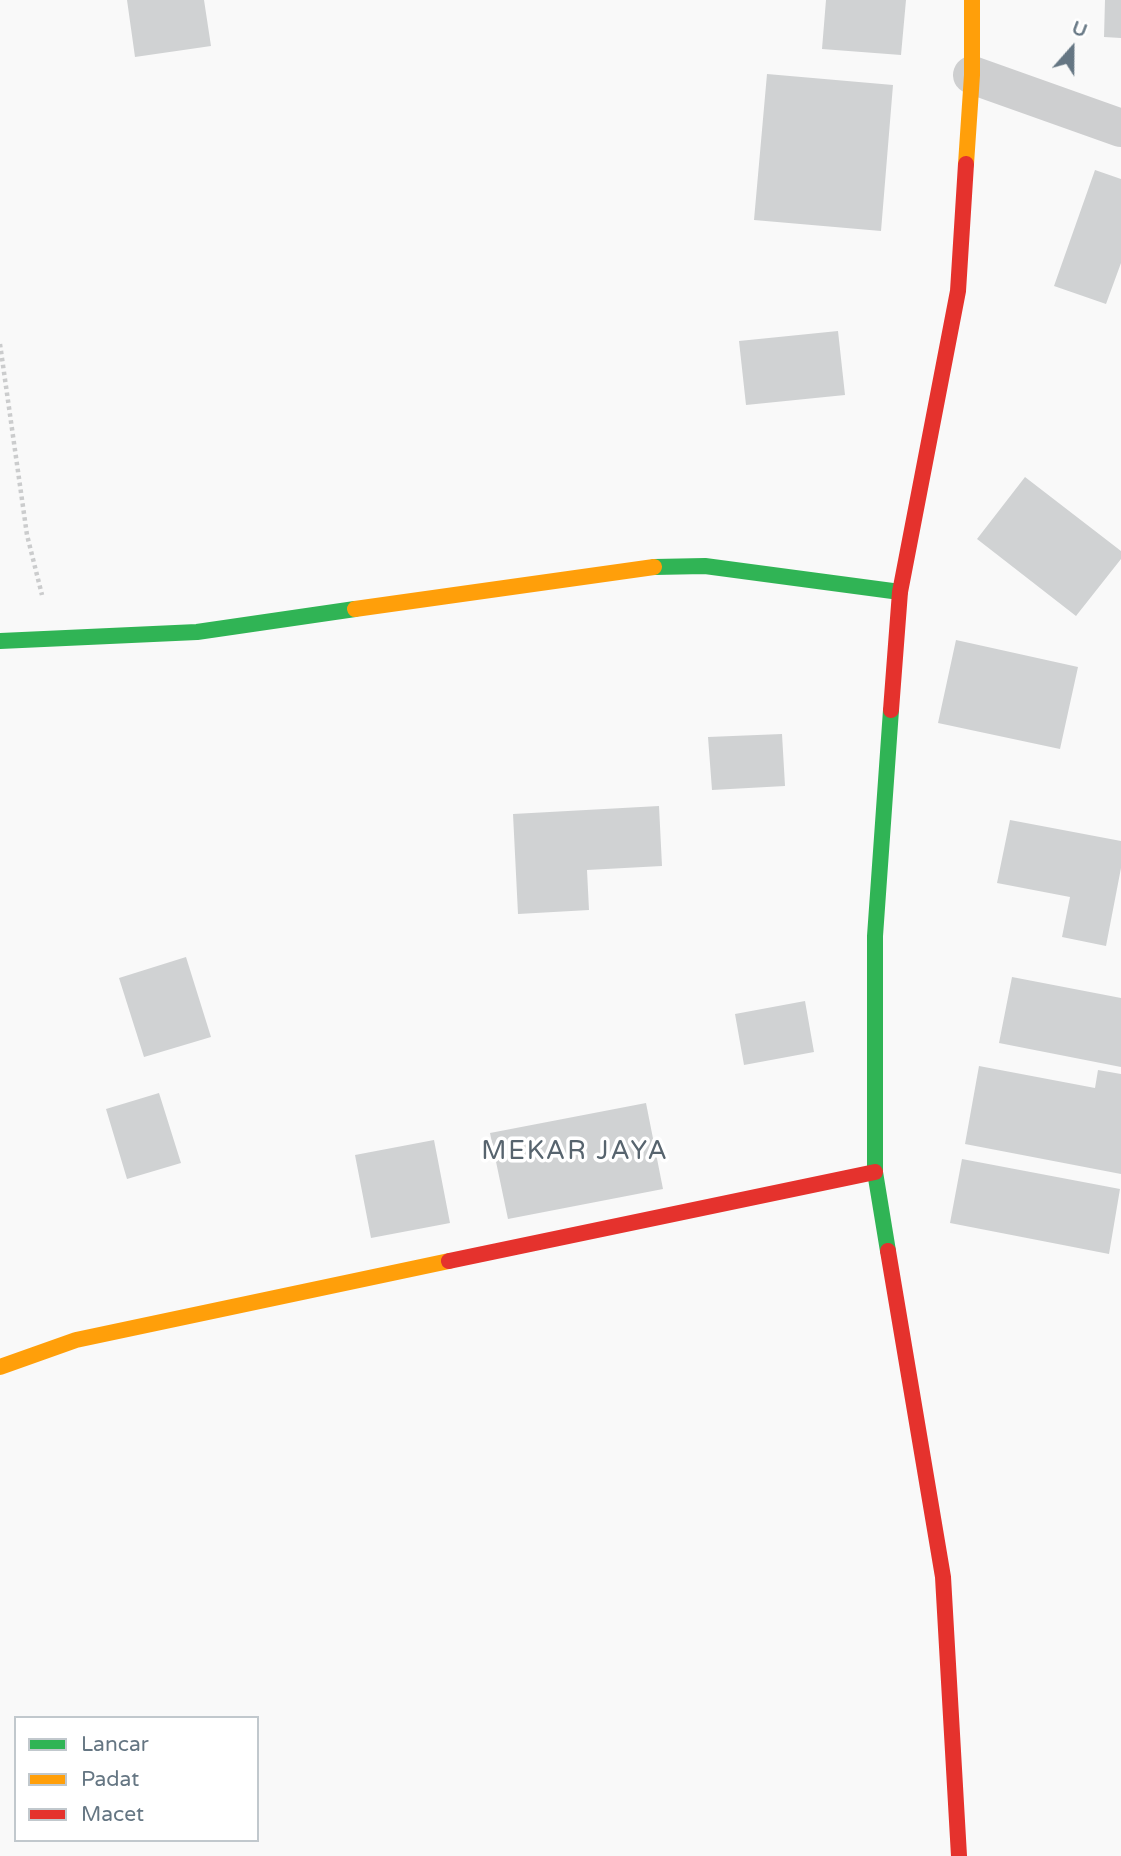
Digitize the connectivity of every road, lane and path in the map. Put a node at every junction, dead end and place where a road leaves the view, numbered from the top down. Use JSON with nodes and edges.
{"nodes":[{"id":1,"x":972,"y":0,"type":"edge"},
{"id":2,"x":972,"y":75,"type":"junction"},
{"id":3,"x":1121,"y":128,"type":"edge"},
{"id":4,"x":0,"y":344,"type":"edge"},
{"id":5,"x":900,"y":592,"type":"junction"},
{"id":6,"x":53,"y":640,"type":"junction"},
{"id":7,"x":0,"y":641,"type":"edge"},
{"id":8,"x":874,"y":1172,"type":"junction"},
{"id":9,"x":0,"y":1367,"type":"edge"},
{"id":10,"x":959,"y":1856,"type":"edge"}],
"edges":[{"from":1,"to":2,"type":"street"},
{"from":2,"to":3,"type":"street"},
{"from":2,"to":5,"type":"street"},
{"from":4,"to":6,"type":"path"},
{"from":5,"to":6,"type":"street"},
{"from":5,"to":8,"type":"street"},
{"from":6,"to":7,"type":"street"},
{"from":8,"to":9,"type":"street"},
{"from":8,"to":10,"type":"street"}]}
